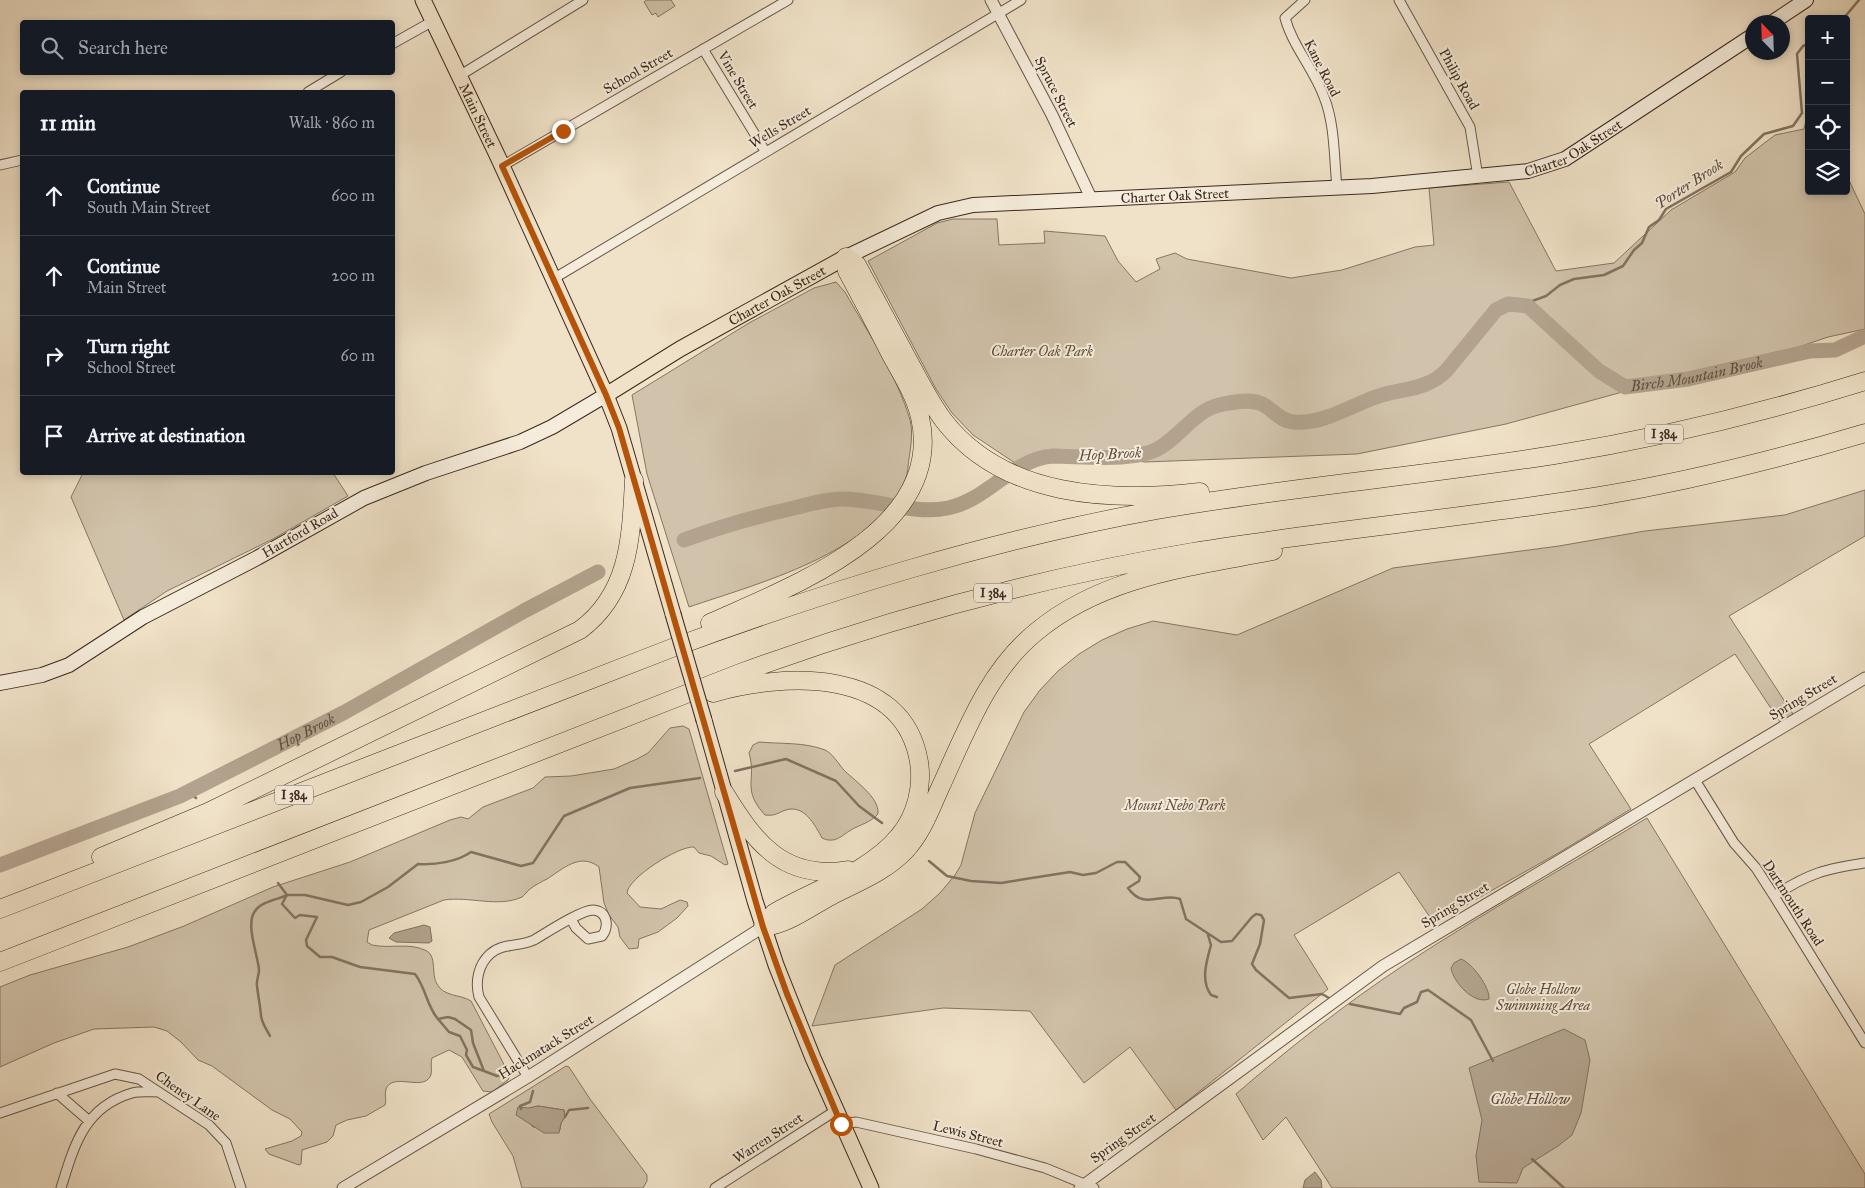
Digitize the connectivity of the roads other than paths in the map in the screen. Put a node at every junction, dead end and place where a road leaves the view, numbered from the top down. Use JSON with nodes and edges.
{"nodes":[{"id":1,"x":422,"y":0,"type":"edge"},
{"id":2,"x":584,"y":0,"type":"edge"},
{"id":3,"x":788,"y":0,"type":"edge"},
{"id":4,"x":991,"y":0,"type":"edge"},
{"id":5,"x":1021,"y":0,"type":"edge"},
{"id":6,"x":1305,"y":0,"type":"edge"},
{"id":7,"x":1399,"y":0,"type":"edge"},
{"id":8,"x":1806,"y":0,"type":"edge"},
{"id":9,"x":998,"y":12,"type":"junction"},
{"id":10,"x":1784,"y":15,"type":"edge"},
{"id":11,"x":433,"y":21,"type":"junction"},
{"id":12,"x":1745,"y":41,"type":"edge"},
{"id":13,"x":395,"y":42,"type":"edge"},
{"id":14,"x":703,"y":49,"type":"junction"},
{"id":15,"x":336,"y":75,"type":"edge"},
{"id":16,"x":459,"y":76,"type":"junction"},
{"id":17,"x":311,"y":90,"type":"edge"},
{"id":18,"x":765,"y":152,"type":"junction"},
{"id":19,"x":20,"y":160,"type":"edge"},
{"id":20,"x":0,"y":165,"type":"edge"},
{"id":21,"x":502,"y":166,"type":"junction"},
{"id":22,"x":1478,"y":177,"type":"junction"},
{"id":23,"x":1337,"y":188,"type":"junction"},
{"id":24,"x":1091,"y":198,"type":"junction"},
{"id":25,"x":846,"y":257,"type":"junction"},
{"id":26,"x":553,"y":279,"type":"junction"},
{"id":27,"x":1865,"y":381,"type":"edge"},
{"id":28,"x":606,"y":395,"type":"junction"},
{"id":29,"x":1865,"y":433,"type":"edge"},
{"id":30,"x":634,"y":480,"type":"junction"},
{"id":31,"x":1360,"y":481,"type":"junction"},
{"id":32,"x":1389,"y":525,"type":"junction"},
{"id":33,"x":1865,"y":678,"type":"edge"},
{"id":34,"x":588,"y":680,"type":"junction"},
{"id":35,"x":0,"y":683,"type":"edge"},
{"id":36,"x":613,"y":722,"type":"junction"},
{"id":37,"x":1695,"y":780,"type":"junction"},
{"id":38,"x":724,"y":792,"type":"junction"},
{"id":39,"x":1865,"y":862,"type":"edge"},
{"id":40,"x":865,"y":864,"type":"junction"},
{"id":41,"x":1774,"y":896,"type":"junction"},
{"id":42,"x":31,"y":897,"type":"junction"},
{"id":43,"x":0,"y":909,"type":"edge"},
{"id":44,"x":571,"y":919,"type":"dead end"},
{"id":45,"x":763,"y":927,"type":"junction"},
{"id":46,"x":0,"y":962,"type":"edge"},
{"id":47,"x":1865,"y":1043,"type":"edge"},
{"id":48,"x":528,"y":1077,"type":"junction"},
{"id":49,"x":159,"y":1092,"type":"junction"},
{"id":50,"x":57,"y":1093,"type":"junction"},
{"id":51,"x":0,"y":1113,"type":"edge"},
{"id":52,"x":838,"y":1117,"type":"junction"},
{"id":53,"x":88,"y":1120,"type":"junction"},
{"id":54,"x":1086,"y":1187,"type":"edge"},
{"id":55,"x":61,"y":1188,"type":"edge"},
{"id":56,"x":241,"y":1188,"type":"edge"},
{"id":57,"x":343,"y":1188,"type":"edge"},
{"id":58,"x":715,"y":1188,"type":"edge"},
{"id":59,"x":871,"y":1188,"type":"edge"}],
"edges":[{"from":1,"to":11,"type":"main road","name":"Main Street"},
{"from":2,"to":16,"type":"street"},
{"from":3,"to":14,"type":"street","name":"School Street"},
{"from":4,"to":9,"type":"street","name":"Spruce Street"},
{"from":5,"to":9,"type":"street","name":"Wells Street"},
{"from":6,"to":23,"type":"street","name":"Kane Road"},
{"from":7,"to":22,"type":"street","name":"Philip Road"},
{"from":8,"to":10,"type":"main road"},
{"from":9,"to":18,"type":"street","name":"Wells Street"},
{"from":9,"to":24,"type":"street","name":"Spruce Street"},
{"from":11,"to":13,"type":"street"},
{"from":11,"to":16,"type":"main road","name":"Main Street"},
{"from":12,"to":22,"type":"main road","name":"Charter Oak Street"},
{"from":14,"to":18,"type":"street","name":"Vine Street"},
{"from":14,"to":21,"type":"street","name":"School Street"},
{"from":15,"to":17,"type":"street"},
{"from":16,"to":21,"type":"main road","name":"Main Street"},
{"from":18,"to":26,"type":"street","name":"Wells Street"},
{"from":19,"to":20,"type":"street"},
{"from":21,"to":26,"type":"main road","name":"Main Street"},
{"from":22,"to":23,"type":"main road","name":"Charter Oak Street"},
{"from":23,"to":24,"type":"main road","name":"Charter Oak Street"},
{"from":24,"to":25,"type":"main road","name":"Charter Oak Street"},
{"from":25,"to":28,"type":"main road","name":"Charter Oak Street"},
{"from":25,"to":31,"type":"highway"},
{"from":25,"to":34,"type":"highway"},
{"from":26,"to":28,"type":"main road","name":"Main Street"},
{"from":27,"to":31,"type":"highway","number":"I 384"},
{"from":28,"to":30,"type":"main road","name":"Main Street"},
{"from":28,"to":35,"type":"main road","name":"Hartford Road"},
{"from":29,"to":32,"type":"highway","number":"I 384"},
{"from":30,"to":38,"type":"main road","name":"Main Street","bridge":true},
{"from":30,"to":42,"type":"highway"},
{"from":31,"to":34,"type":"highway","number":"I 384"},
{"from":32,"to":36,"type":"highway","number":"I 384"},
{"from":32,"to":45,"type":"highway"},
{"from":33,"to":37,"type":"street","name":"Spring Street"},
{"from":34,"to":42,"type":"highway","number":"I 384"},
{"from":36,"to":40,"type":"highway"},
{"from":36,"to":46,"type":"highway","number":"I 384"},
{"from":37,"to":41,"type":"street","name":"Dartmouth Road"},
{"from":37,"to":54,"type":"street","name":"Spring Street"},
{"from":38,"to":40,"type":"highway"},
{"from":38,"to":45,"type":"main road","name":"Main Street"},
{"from":39,"to":41,"type":"street"},
{"from":40,"to":45,"type":"highway"},
{"from":41,"to":47,"type":"street","name":"Dartmouth Road"},
{"from":42,"to":43,"type":"highway","number":"I 384"},
{"from":44,"to":48,"type":"street"},
{"from":45,"to":48,"type":"street","name":"Hackmatack Street"},
{"from":45,"to":52,"type":"main road","name":"Main Street"},
{"from":48,"to":57,"type":"street","name":"Hackmatack Street"},
{"from":49,"to":50,"type":"street","name":"Cheney Lane"},
{"from":49,"to":53,"type":"street"},
{"from":49,"to":56,"type":"street","name":"Cheney Lane"},
{"from":50,"to":51,"type":"street","name":"Cheney Lane"},
{"from":50,"to":53,"type":"street"},
{"from":52,"to":54,"type":"street","name":"Lewis Street"},
{"from":52,"to":58,"type":"street","name":"Warren Street"},
{"from":52,"to":59,"type":"main road","name":"Main Street"},
{"from":53,"to":55,"type":"street"}]}
